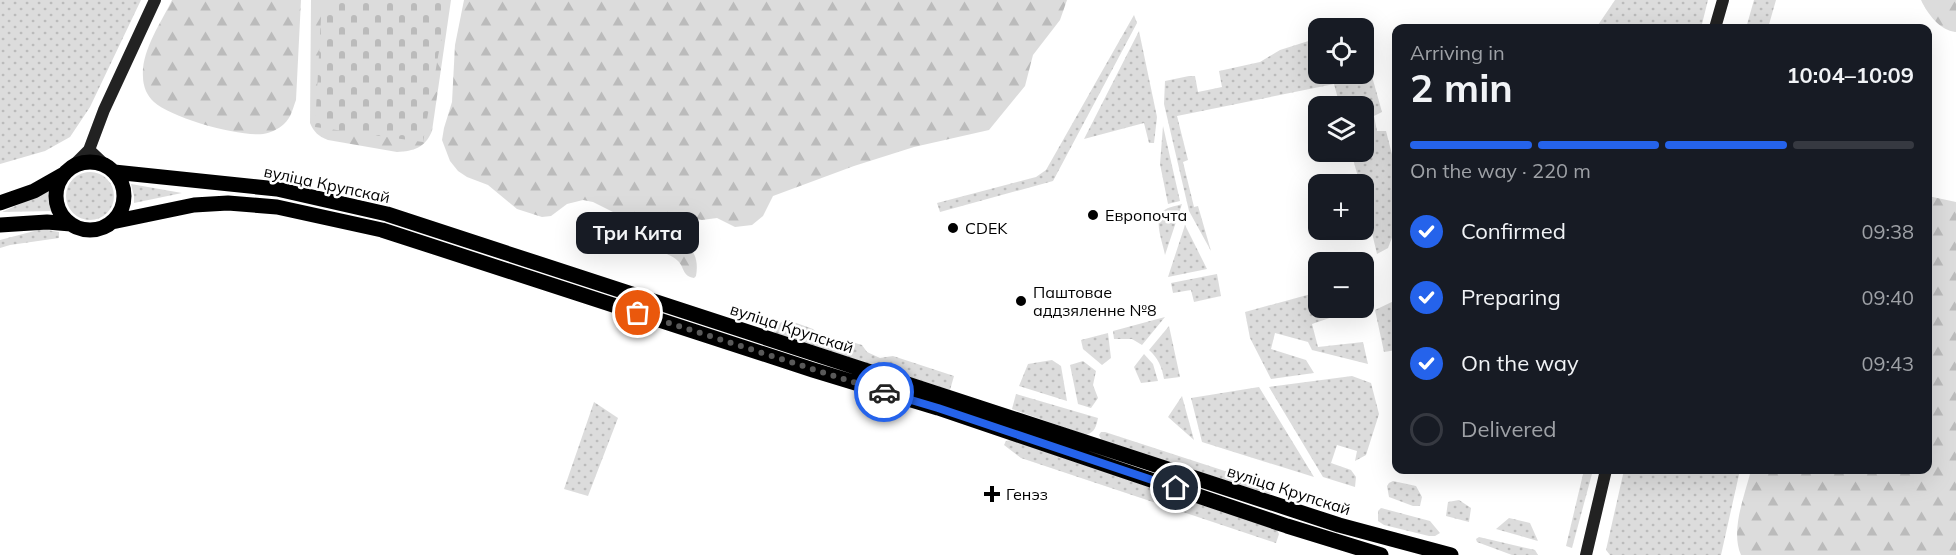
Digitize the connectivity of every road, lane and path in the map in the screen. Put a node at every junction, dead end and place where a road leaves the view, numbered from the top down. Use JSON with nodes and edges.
{"nodes":[{"id":1,"x":155,"y":0,"type":"edge"},
{"id":2,"x":1723,"y":0,"type":"edge"},
{"id":3,"x":1716,"y":24,"type":"edge"},
{"id":4,"x":89,"y":150,"type":"junction"},
{"id":5,"x":110,"y":168,"type":"junction"},
{"id":6,"x":69,"y":170,"type":"junction"},
{"id":7,"x":0,"y":203,"type":"edge"},
{"id":8,"x":112,"y":222,"type":"junction"},
{"id":9,"x":71,"y":224,"type":"junction"},
{"id":10,"x":0,"y":225,"type":"edge"},
{"id":11,"x":1605,"y":474,"type":"edge"},
{"id":12,"x":1381,"y":555,"type":"edge"},
{"id":13,"x":1451,"y":555,"type":"edge"},
{"id":14,"x":1586,"y":555,"type":"edge"}],
"edges":[{"from":1,"to":4,"type":"main road"},
{"from":2,"to":3,"type":"main road"},
{"from":4,"to":5,"type":"main road"},
{"from":4,"to":6,"type":"main road"},
{"from":5,"to":6,"type":"main road"},
{"from":5,"to":8,"type":"main road"},
{"from":5,"to":13,"type":"main road","name":"вуліца Крупскай"},
{"from":6,"to":7,"type":"main road"},
{"from":6,"to":9,"type":"main road"},
{"from":8,"to":9,"type":"main road"},
{"from":8,"to":12,"type":"main road","name":"вуліца Крупскай"},
{"from":9,"to":10,"type":"main road"},
{"from":11,"to":14,"type":"main road"}]}
